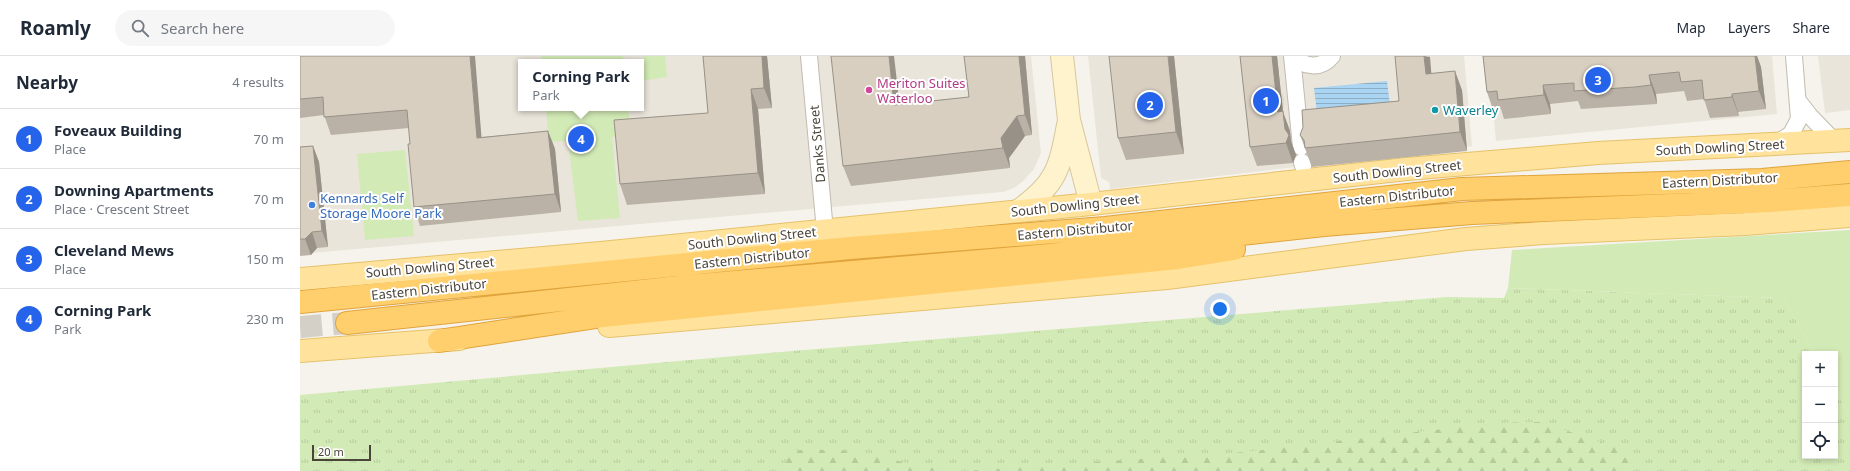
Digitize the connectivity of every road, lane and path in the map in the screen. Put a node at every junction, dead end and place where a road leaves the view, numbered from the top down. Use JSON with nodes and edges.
{"nodes":[{"id":1,"x":809,"y":56,"type":"edge"},
{"id":2,"x":1062,"y":56,"type":"edge"},
{"id":3,"x":1292,"y":56,"type":"edge"},
{"id":4,"x":1332,"y":56,"type":"edge"},
{"id":5,"x":1794,"y":56,"type":"edge"},
{"id":6,"x":1799,"y":102,"type":"junction"},
{"id":7,"x":1069,"y":120,"type":"junction"},
{"id":8,"x":1842,"y":141,"type":"edge"},
{"id":9,"x":1774,"y":145,"type":"junction"},
{"id":10,"x":1302,"y":158,"type":"edge"},
{"id":11,"x":1850,"y":172,"type":"edge"},
{"id":12,"x":1850,"y":195,"type":"edge"},
{"id":13,"x":1091,"y":204,"type":"junction"},
{"id":14,"x":1018,"y":211,"type":"junction"},
{"id":15,"x":1472,"y":213,"type":"junction"},
{"id":16,"x":1850,"y":216,"type":"edge"},
{"id":17,"x":825,"y":231,"type":"junction"},
{"id":18,"x":300,"y":279,"type":"edge"},
{"id":19,"x":300,"y":302,"type":"edge"},
{"id":20,"x":347,"y":323,"type":"tunnel mouth"},
{"id":21,"x":439,"y":341,"type":"junction"},
{"id":22,"x":300,"y":351,"type":"edge"}],
"edges":[{"from":1,"to":17,"type":"street","name":"Danks Street"},
{"from":2,"to":7,"type":"main road"},
{"from":3,"to":4,"type":"street"},
{"from":3,"to":10,"type":"street"},
{"from":5,"to":6,"type":"street"},
{"from":6,"to":8,"type":"street"},
{"from":6,"to":9,"type":"street"},
{"from":7,"to":13,"type":"main road"},
{"from":7,"to":14,"type":"main road"},
{"from":8,"to":9,"type":"main road","name":"South Dowling Street"},
{"from":9,"to":13,"type":"main road","name":"South Dowling Street"},
{"from":11,"to":19,"type":"highway","name":"Eastern Distributor"},
{"from":12,"to":15,"type":"highway","name":"Eastern Distributor"},
{"from":13,"to":14,"type":"main road","name":"South Dowling Street"},
{"from":14,"to":17,"type":"main road","name":"South Dowling Street"},
{"from":15,"to":20,"type":"highway","name":"Eastern Distributor"},
{"from":15,"to":21,"type":"highway"},
{"from":16,"to":21,"type":"main road"},
{"from":17,"to":18,"type":"main road","name":"South Dowling Street"},
{"from":21,"to":22,"type":"main road"}]}
